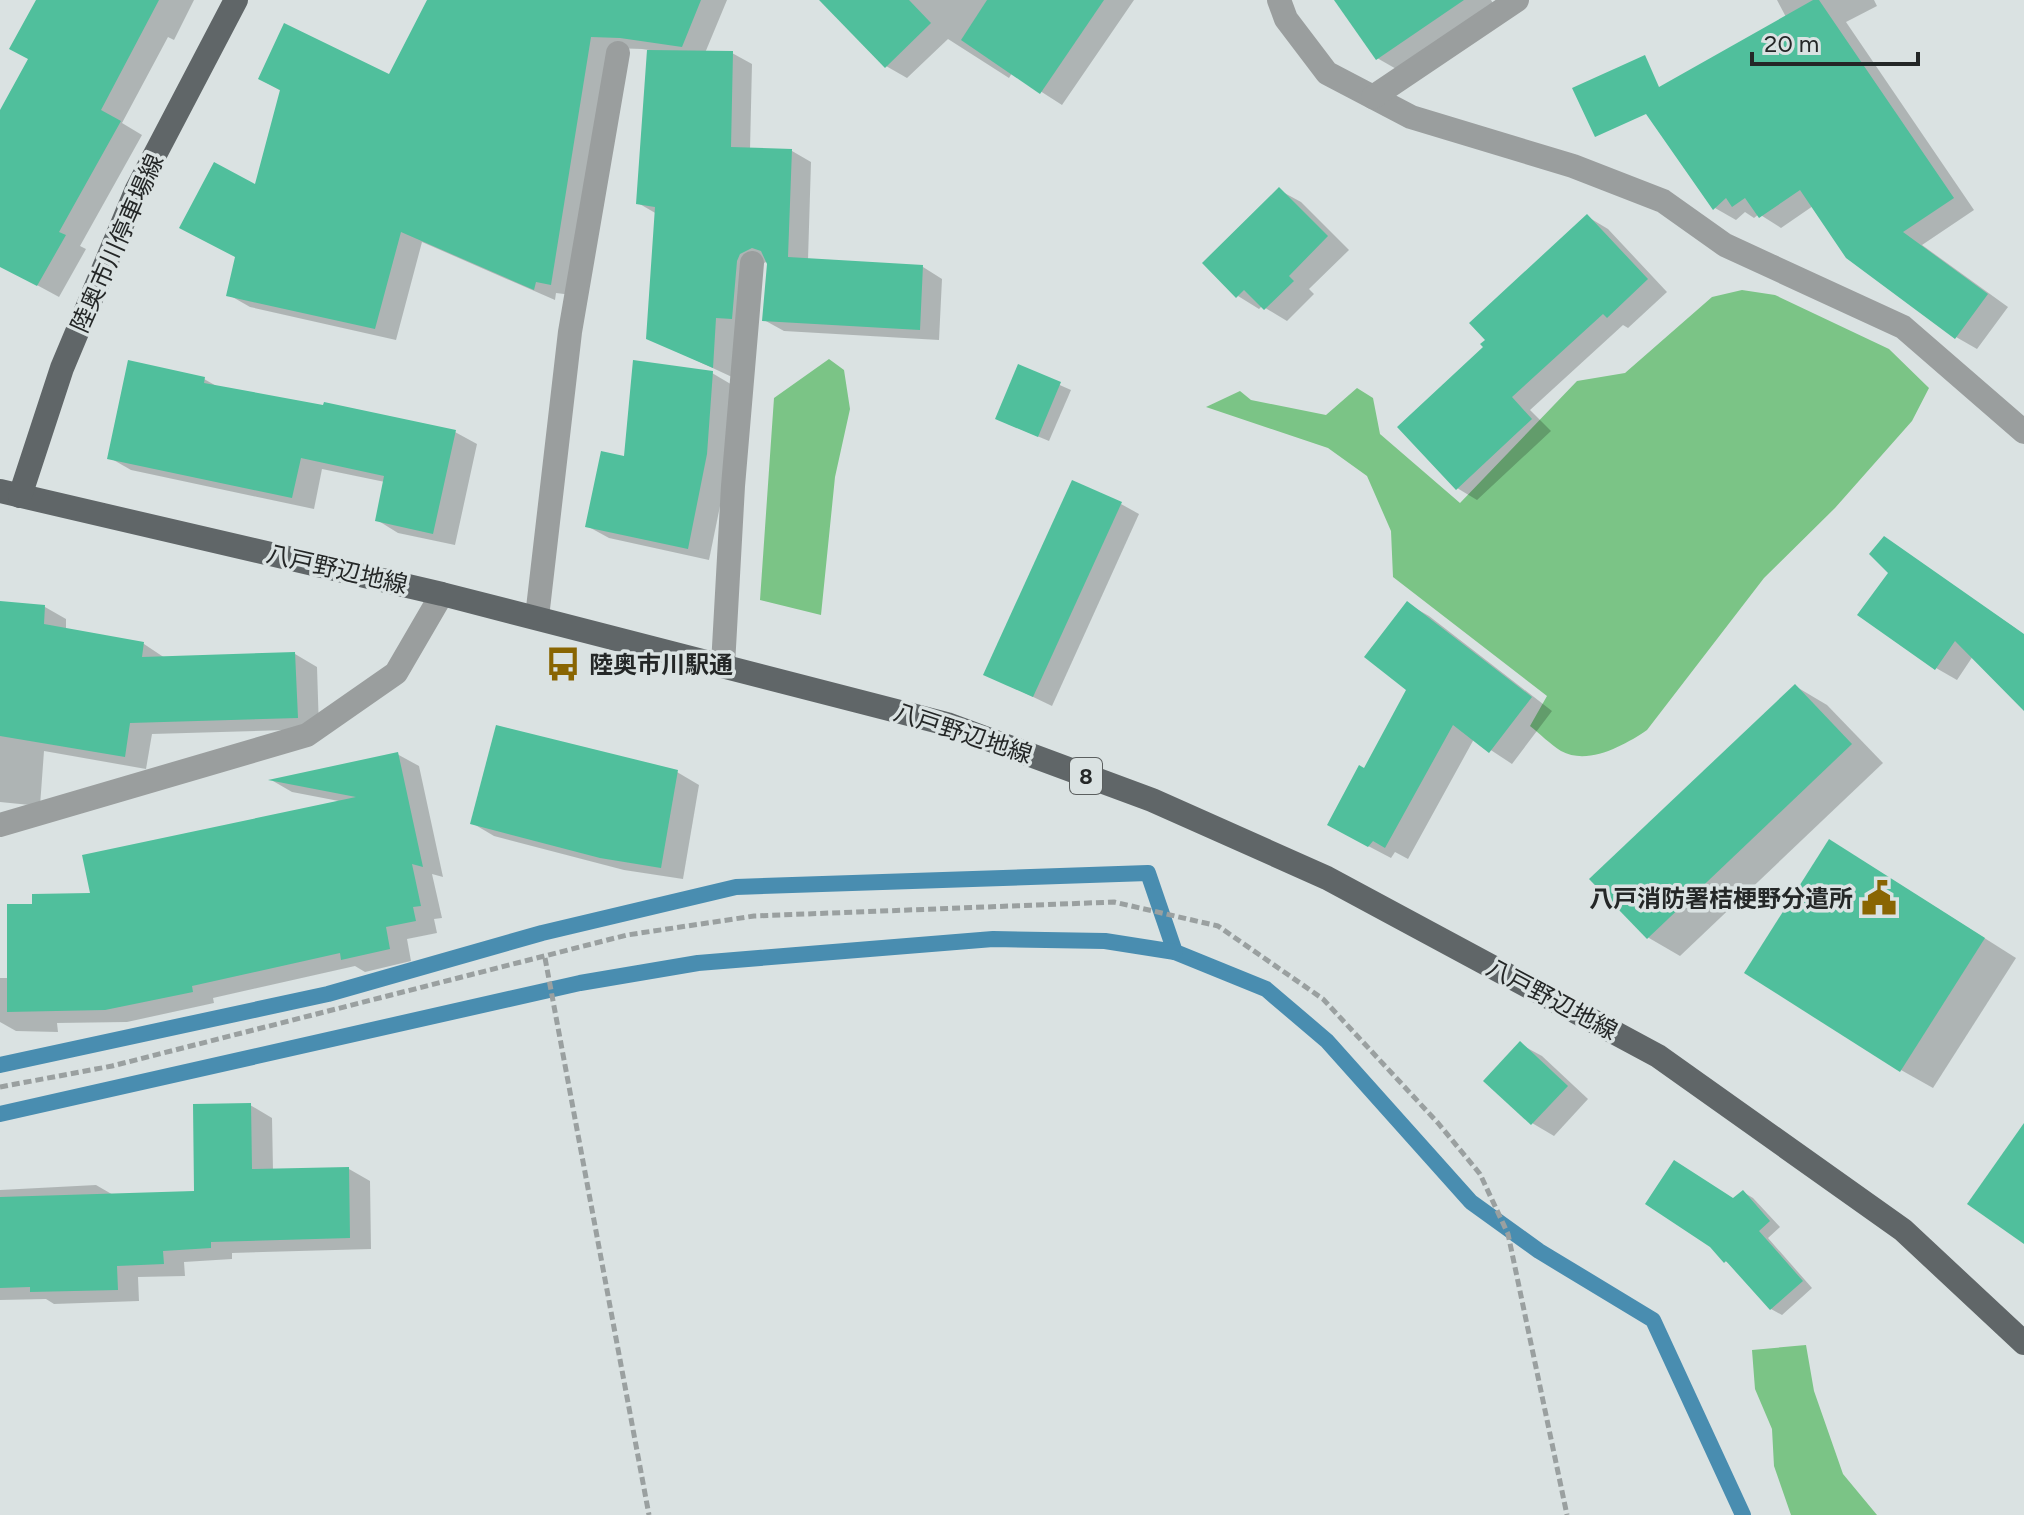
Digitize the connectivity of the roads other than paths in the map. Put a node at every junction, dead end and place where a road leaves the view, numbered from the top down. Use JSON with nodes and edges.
{"nodes":[{"id":1,"x":236,"y":0,"type":"edge"},
{"id":2,"x":1279,"y":0,"type":"edge"},
{"id":3,"x":1517,"y":0,"type":"edge"},
{"id":4,"x":618,"y":53,"type":"dead end"},
{"id":5,"x":1373,"y":97,"type":"junction"},
{"id":6,"x":752,"y":263,"type":"dead end"},
{"id":7,"x":2024,"y":432,"type":"edge"},
{"id":8,"x":10,"y":494,"type":"edge"},
{"id":9,"x":442,"y":594,"type":"junction"},
{"id":10,"x":537,"y":617,"type":"junction"},
{"id":11,"x":723,"y":665,"type":"junction"},
{"id":12,"x":0,"y":825,"type":"edge"},
{"id":13,"x":2024,"y":1343,"type":"edge"}],
"edges":[{"from":1,"to":8,"type":"main road","name":"陸奥市川停車場線"},
{"from":2,"to":5,"type":"street"},
{"from":3,"to":5,"type":"street"},
{"from":4,"to":10,"type":"street"},
{"from":5,"to":7,"type":"street"},
{"from":6,"to":11,"type":"street"},
{"from":8,"to":9,"type":"main road","name":"八戸野辺地線","number":"8"},
{"from":9,"to":10,"type":"main road","name":"八戸野辺地線","number":"8"},
{"from":9,"to":12,"type":"street"},
{"from":10,"to":11,"type":"main road","name":"八戸野辺地線","number":"8"},
{"from":11,"to":13,"type":"main road","name":"八戸野辺地線","number":"8"}]}
